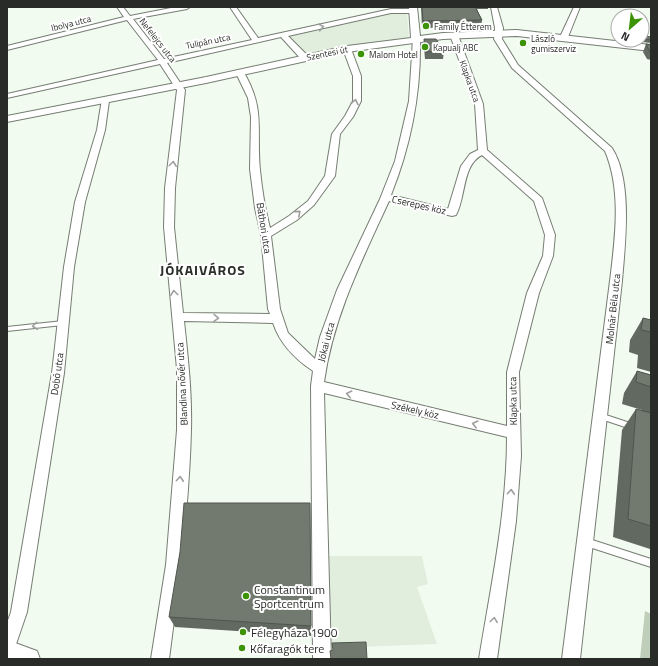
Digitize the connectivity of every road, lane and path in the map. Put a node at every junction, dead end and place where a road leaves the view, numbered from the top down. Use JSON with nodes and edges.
{"nodes":[{"id":1,"x":120,"y":7,"type":"edge"},
{"id":2,"x":187,"y":7,"type":"edge"},
{"id":3,"x":233,"y":7,"type":"edge"},
{"id":4,"x":494,"y":7,"type":"edge"},
{"id":5,"x":578,"y":7,"type":"edge"},
{"id":6,"x":413,"y":9,"type":"edge"},
{"id":7,"x":128,"y":18,"type":"junction"},
{"id":8,"x":497,"y":33,"type":"junction"},
{"id":9,"x":283,"y":35,"type":"junction"},
{"id":10,"x":454,"y":35,"type":"junction"},
{"id":11,"x":564,"y":37,"type":"junction"},
{"id":12,"x":416,"y":40,"type":"junction"},
{"id":13,"x":256,"y":41,"type":"junction"},
{"id":14,"x":7,"y":48,"type":"edge"},
{"id":15,"x":651,"y":48,"type":"edge"},
{"id":16,"x":347,"y":49,"type":"junction"},
{"id":17,"x":305,"y":58,"type":"junction"},
{"id":18,"x":162,"y":61,"type":"junction"},
{"id":19,"x":240,"y":73,"type":"junction"},
{"id":20,"x":179,"y":85,"type":"junction"},
{"id":21,"x":7,"y":96,"type":"edge"},
{"id":22,"x":105,"y":100,"type":"junction"},
{"id":23,"x":7,"y":119,"type":"edge"},
{"id":24,"x":483,"y":151,"type":"junction"},
{"id":25,"x":386,"y":197,"type":"junction"},
{"id":26,"x":266,"y":235,"type":"junction"},
{"id":27,"x":177,"y":317,"type":"junction"},
{"id":28,"x":278,"y":319,"type":"junction"},
{"id":29,"x":63,"y":323,"type":"junction"},
{"id":30,"x":7,"y":329,"type":"edge"},
{"id":31,"x":318,"y":368,"type":"junction"},
{"id":32,"x":317,"y":386,"type":"junction"},
{"id":33,"x":600,"y":416,"type":"junction"},
{"id":34,"x":644,"y":430,"type":"edge"},
{"id":35,"x":513,"y":433,"type":"junction"},
{"id":36,"x":584,"y":542,"type":"junction"},
{"id":37,"x":651,"y":563,"type":"edge"},
{"id":38,"x":7,"y":647,"type":"edge"},
{"id":39,"x":7,"y":651,"type":"edge"},
{"id":40,"x":29,"y":659,"type":"edge"},
{"id":41,"x":160,"y":659,"type":"edge"},
{"id":42,"x":322,"y":659,"type":"edge"},
{"id":43,"x":488,"y":659,"type":"edge"},
{"id":44,"x":571,"y":659,"type":"edge"}],
"edges":[{"from":1,"to":7,"type":"street","name":"Nefelejcs utca"},
{"from":2,"to":7,"type":"street","name":"Ibolya utca"},
{"from":3,"to":13,"type":"street"},
{"from":4,"to":8,"type":"street","name":"Molnár Béla utca"},
{"from":5,"to":11,"type":"street"},
{"from":9,"to":6,"type":"street","name":"Tulipán utca","one_way":true},
{"from":6,"to":12,"type":"street"},
{"from":7,"to":14,"type":"street","name":"Ibolya utca"},
{"from":7,"to":18,"type":"street","name":"Nefelejcs utca"},
{"from":8,"to":10,"type":"street","name":"Szentesi út"},
{"from":8,"to":11,"type":"street","name":"Szentesi út"},
{"from":8,"to":33,"type":"street","name":"Molnár Béla utca"},
{"from":9,"to":13,"type":"street","name":"Tulipán utca"},
{"from":9,"to":17,"type":"street"},
{"from":10,"to":12,"type":"street","name":"Szentesi út"},
{"from":10,"to":24,"type":"street","name":"Klapka utca"},
{"from":11,"to":15,"type":"street","name":"Szentesi út"},
{"from":12,"to":16,"type":"street","name":"Szentesi út"},
{"from":12,"to":25,"type":"street","name":"Jókai utca"},
{"from":13,"to":18,"type":"street","name":"Tulipán utca"},
{"from":16,"to":17,"type":"street","name":"Szentesi út"},
{"from":26,"to":16,"type":"street","one_way":true},
{"from":17,"to":19,"type":"street","name":"Szentesi út"},
{"from":18,"to":20,"type":"street","name":"Nefelejcs utca"},
{"from":18,"to":21,"type":"street","name":"Tulipán utca"},
{"from":19,"to":20,"type":"street","name":"Szentesi út"},
{"from":19,"to":26,"type":"street","name":"Báthori utca"},
{"from":20,"to":22,"type":"street","name":"Szentesi út"},
{"from":27,"to":20,"type":"street","name":"Blandina nővér utca","one_way":true},
{"from":22,"to":23,"type":"street","name":"Szentesi út"},
{"from":22,"to":29,"type":"street","name":"Dobó utca"},
{"from":24,"to":25,"type":"street","name":"Cserepes köz"},
{"from":24,"to":35,"type":"street","name":"Klapka utca"},
{"from":25,"to":31,"type":"street","name":"Jókai utca"},
{"from":26,"to":28,"type":"street","name":"Báthori utca"},
{"from":27,"to":28,"type":"street","one_way":true},
{"from":41,"to":27,"type":"street","name":"Blandina nővér utca","one_way":true},
{"from":28,"to":31,"type":"street","name":"Báthori utca"},
{"from":29,"to":30,"type":"lane","one_way":true},
{"from":29,"to":38,"type":"street","name":"Dobó utca"},
{"from":31,"to":32,"type":"street","name":"Jókai utca"},
{"from":35,"to":32,"type":"street","name":"Székely köz","one_way":true},
{"from":32,"to":42,"type":"street","name":"Jókai utca"},
{"from":33,"to":34,"type":"lane"},
{"from":33,"to":36,"type":"street","name":"Molnár Béla utca"},
{"from":43,"to":35,"type":"street","name":"Klapka utca","one_way":true},
{"from":36,"to":37,"type":"lane"},
{"from":36,"to":44,"type":"street","name":"Molnár Béla utca"},
{"from":39,"to":40,"type":"street"}]}
